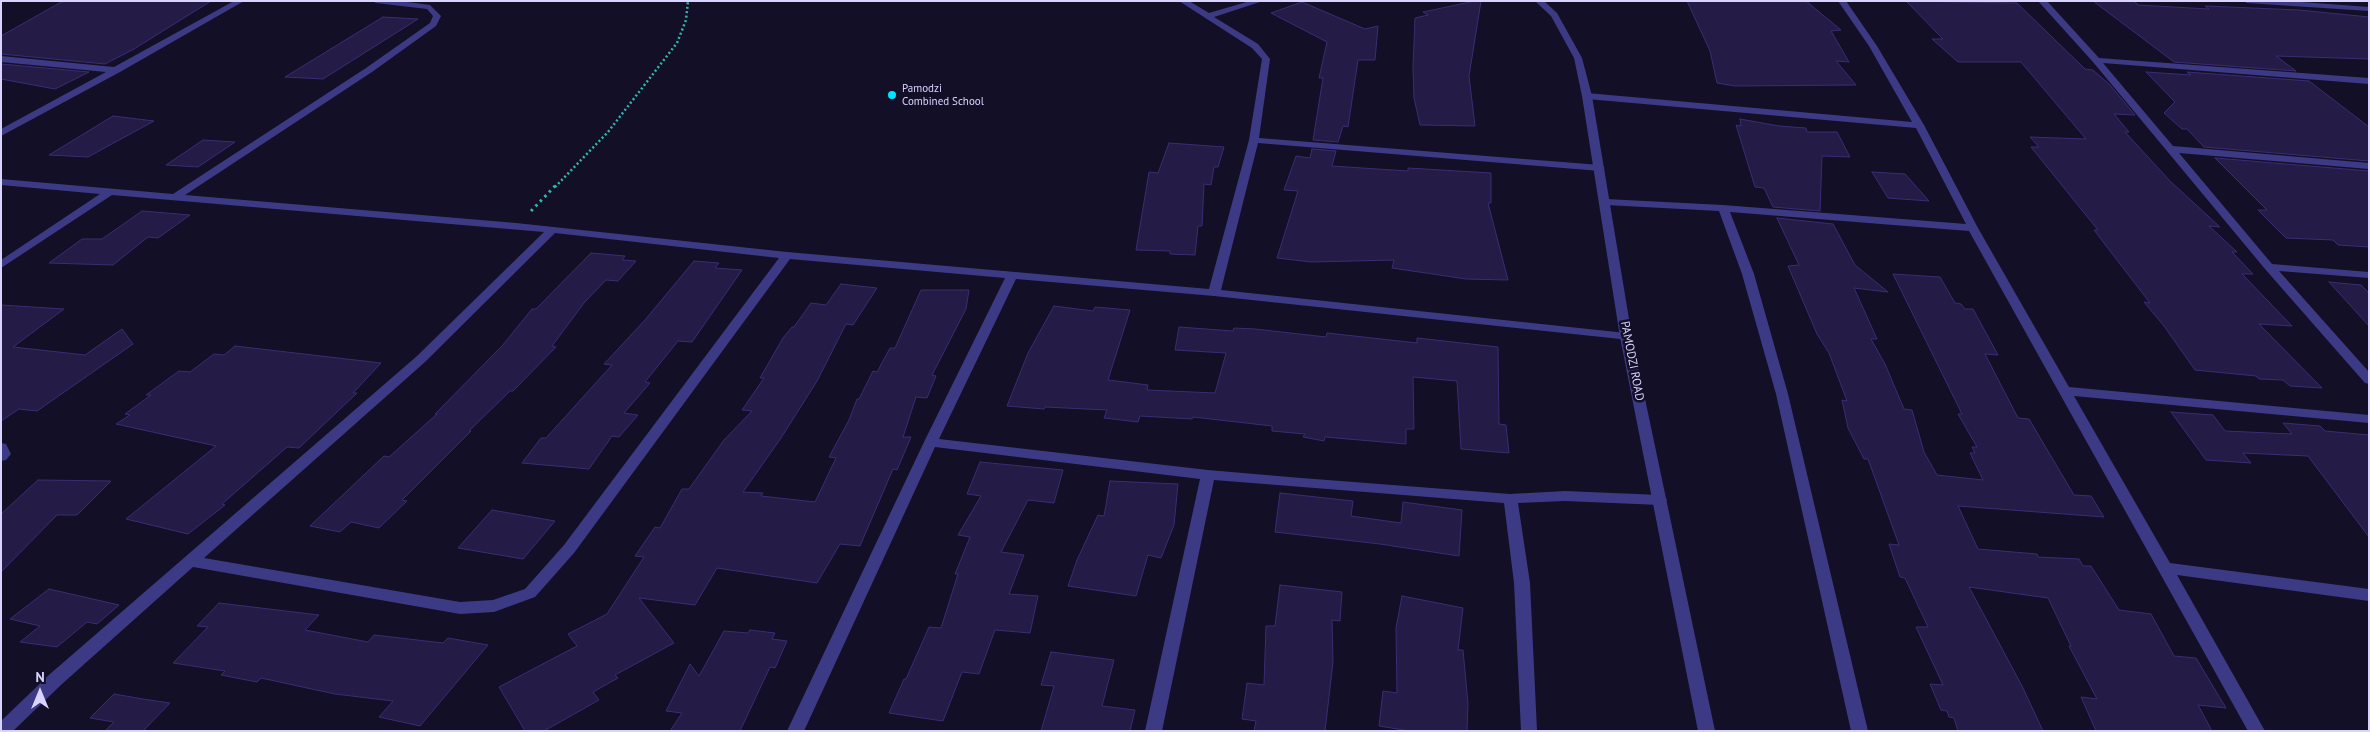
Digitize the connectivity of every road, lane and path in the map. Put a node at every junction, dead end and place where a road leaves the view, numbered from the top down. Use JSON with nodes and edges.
{"nodes":[{"id":1,"x":240,"y":1,"type":"edge"},
{"id":2,"x":376,"y":1,"type":"edge"},
{"id":3,"x":688,"y":1,"type":"edge"},
{"id":4,"x":1183,"y":1,"type":"edge"},
{"id":5,"x":1259,"y":1,"type":"edge"},
{"id":6,"x":1539,"y":1,"type":"edge"},
{"id":7,"x":1842,"y":1,"type":"edge"},
{"id":8,"x":2042,"y":1,"type":"edge"},
{"id":9,"x":2247,"y":1,"type":"edge"},
{"id":10,"x":2369,"y":9,"type":"edge"},
{"id":11,"x":1210,"y":16,"type":"junction"},
{"id":12,"x":1,"y":59,"type":"edge"},
{"id":13,"x":2096,"y":60,"type":"junction"},
{"id":14,"x":117,"y":70,"type":"junction"},
{"id":15,"x":2369,"y":80,"type":"edge"},
{"id":16,"x":1587,"y":96,"type":"junction"},
{"id":17,"x":1919,"y":125,"type":"junction"},
{"id":18,"x":1,"y":133,"type":"edge"},
{"id":19,"x":1254,"y":140,"type":"junction"},
{"id":20,"x":2172,"y":149,"type":"junction"},
{"id":21,"x":2369,"y":166,"type":"edge"},
{"id":22,"x":1600,"y":168,"type":"junction"},
{"id":23,"x":1,"y":182,"type":"edge"},
{"id":24,"x":112,"y":190,"type":"junction"},
{"id":25,"x":176,"y":196,"type":"junction"},
{"id":26,"x":1606,"y":202,"type":"junction"},
{"id":27,"x":1723,"y":208,"type":"junction"},
{"id":28,"x":516,"y":226,"type":"junction"},
{"id":29,"x":1974,"y":228,"type":"junction"},
{"id":30,"x":551,"y":231,"type":"junction"},
{"id":31,"x":787,"y":255,"type":"junction"},
{"id":32,"x":1,"y":265,"type":"edge"},
{"id":33,"x":2269,"y":267,"type":"junction"},
{"id":34,"x":1013,"y":274,"type":"junction"},
{"id":35,"x":2369,"y":275,"type":"edge"},
{"id":36,"x":1214,"y":293,"type":"junction"},
{"id":37,"x":1626,"y":337,"type":"junction"},
{"id":38,"x":2369,"y":380,"type":"edge"},
{"id":39,"x":2066,"y":391,"type":"junction"},
{"id":40,"x":2369,"y":419,"type":"edge"},
{"id":41,"x":931,"y":442,"type":"junction"},
{"id":42,"x":1,"y":447,"type":"edge"},
{"id":43,"x":1,"y":458,"type":"edge"},
{"id":44,"x":1208,"y":475,"type":"junction"},
{"id":45,"x":1510,"y":499,"type":"junction"},
{"id":46,"x":1660,"y":500,"type":"junction"},
{"id":47,"x":190,"y":561,"type":"junction"},
{"id":48,"x":2164,"y":568,"type":"junction"},
{"id":49,"x":2369,"y":595,"type":"edge"},
{"id":50,"x":2,"y":731,"type":"edge"},
{"id":51,"x":795,"y":731,"type":"edge"},
{"id":52,"x":1152,"y":731,"type":"edge"},
{"id":53,"x":1529,"y":731,"type":"edge"},
{"id":54,"x":1707,"y":731,"type":"edge"},
{"id":55,"x":1860,"y":731,"type":"edge"},
{"id":56,"x":2257,"y":731,"type":"edge"}],
"edges":[{"from":1,"to":14,"type":"street"},
{"from":2,"to":25,"type":"street"},
{"from":3,"to":28,"type":"path"},
{"from":4,"to":11,"type":"street"},
{"from":5,"to":11,"type":"street"},
{"from":6,"to":16,"type":"street","name":"PAMODZI ROAD"},
{"from":7,"to":17,"type":"street"},
{"from":8,"to":13,"type":"street"},
{"from":9,"to":10,"type":"street"},
{"from":11,"to":19,"type":"street"},
{"from":12,"to":14,"type":"street"},
{"from":13,"to":15,"type":"street"},
{"from":13,"to":20,"type":"street"},
{"from":14,"to":18,"type":"street"},
{"from":16,"to":17,"type":"street"},
{"from":16,"to":22,"type":"street","name":"PAMODZI ROAD"},
{"from":17,"to":29,"type":"street"},
{"from":19,"to":22,"type":"street"},
{"from":19,"to":36,"type":"street"},
{"from":20,"to":21,"type":"street"},
{"from":20,"to":33,"type":"street"},
{"from":22,"to":26,"type":"street","name":"PAMODZI ROAD"},
{"from":23,"to":24,"type":"street"},
{"from":24,"to":25,"type":"street"},
{"from":24,"to":32,"type":"street"},
{"from":25,"to":28,"type":"street"},
{"from":26,"to":27,"type":"street"},
{"from":26,"to":37,"type":"street","name":"PAMODZI ROAD"},
{"from":27,"to":29,"type":"street"},
{"from":27,"to":55,"type":"street"},
{"from":28,"to":30,"type":"street"},
{"from":29,"to":39,"type":"street"},
{"from":30,"to":31,"type":"street"},
{"from":30,"to":47,"type":"street"},
{"from":31,"to":34,"type":"street"},
{"from":31,"to":47,"type":"street"},
{"from":33,"to":35,"type":"street"},
{"from":33,"to":38,"type":"street"},
{"from":34,"to":36,"type":"street"},
{"from":34,"to":41,"type":"street"},
{"from":36,"to":37,"type":"street"},
{"from":37,"to":46,"type":"street","name":"PAMODZI ROAD"},
{"from":39,"to":40,"type":"street"},
{"from":39,"to":48,"type":"street"},
{"from":41,"to":44,"type":"street"},
{"from":41,"to":51,"type":"street"},
{"from":42,"to":43,"type":"street"},
{"from":44,"to":45,"type":"street"},
{"from":44,"to":52,"type":"street"},
{"from":45,"to":46,"type":"street"},
{"from":45,"to":53,"type":"street"},
{"from":46,"to":54,"type":"street","name":"PAMODZI ROAD"},
{"from":47,"to":50,"type":"street"},
{"from":48,"to":49,"type":"street"},
{"from":48,"to":56,"type":"street"}]}
